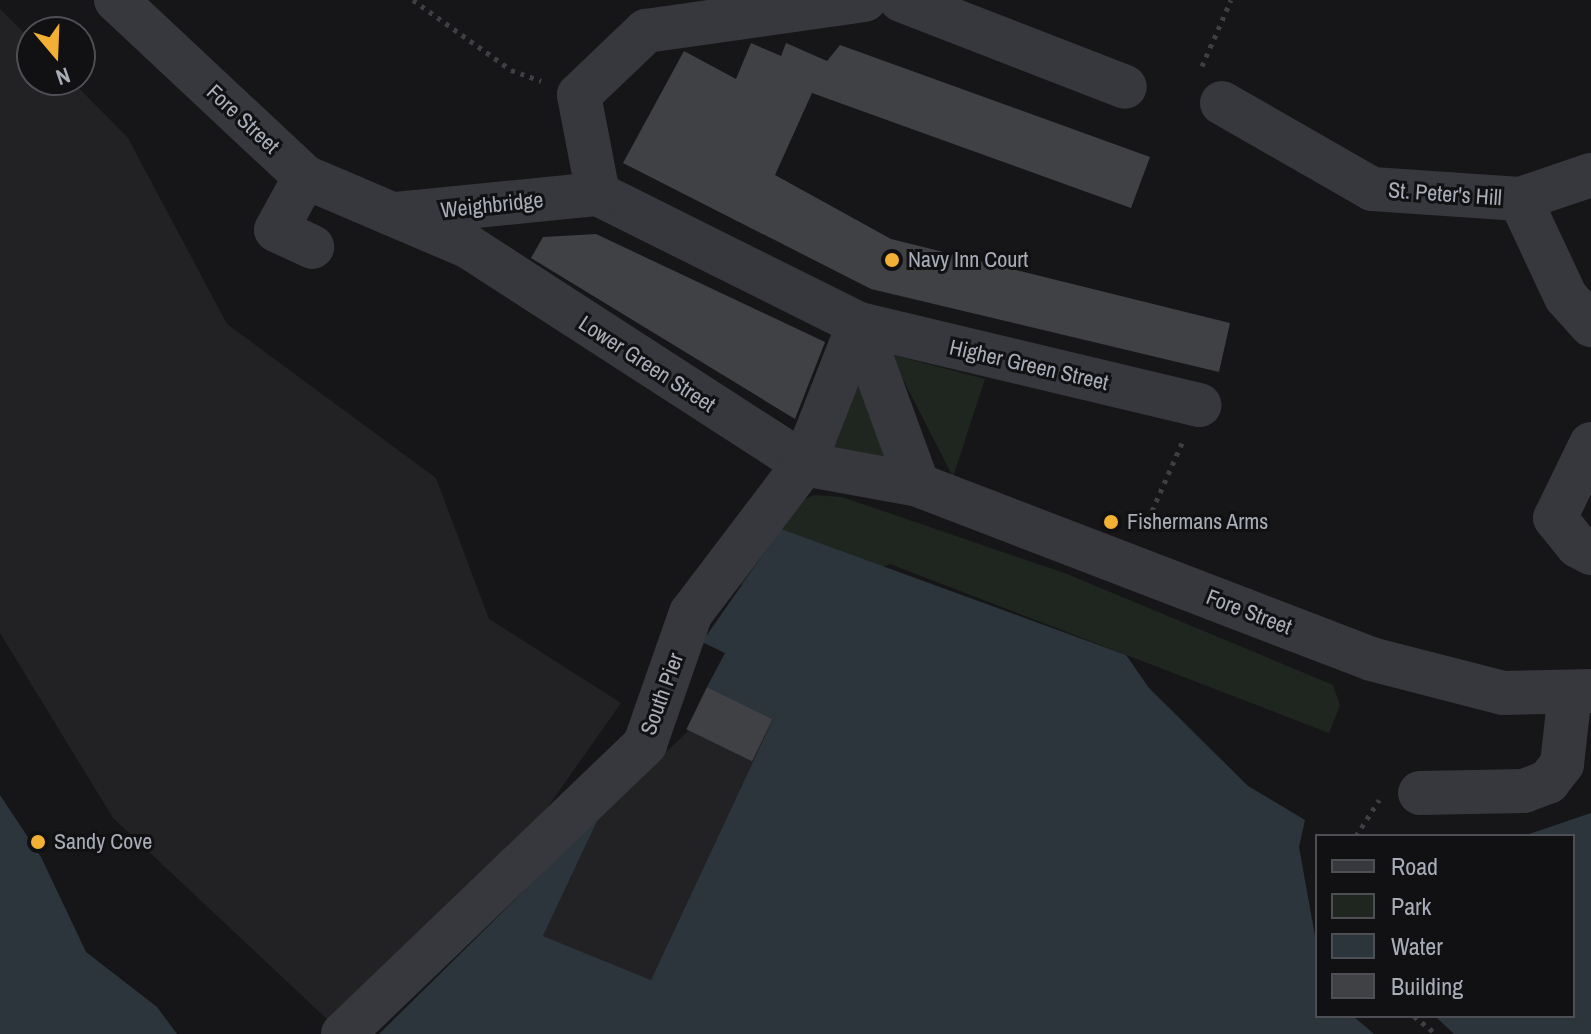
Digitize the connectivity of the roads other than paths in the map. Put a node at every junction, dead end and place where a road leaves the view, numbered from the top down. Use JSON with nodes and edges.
{"nodes":[{"id":1,"x":116,"y":0,"type":"edge"},
{"id":2,"x":901,"y":0,"type":"edge"},
{"id":3,"x":857,"y":1,"type":"edge"},
{"id":4,"x":1125,"y":87,"type":"dead end"},
{"id":5,"x":1222,"y":103,"type":"road end"},
{"id":6,"x":1591,"y":175,"type":"edge"},
{"id":7,"x":305,"y":177,"type":"junction"},
{"id":8,"x":598,"y":194,"type":"junction"},
{"id":9,"x":1520,"y":199,"type":"junction"},
{"id":10,"x":385,"y":216,"type":"junction"},
{"id":11,"x":281,"y":232,"type":"dead end"},
{"id":12,"x":859,"y":324,"type":"junction"},
{"id":13,"x":1591,"y":325,"type":"edge"},
{"id":14,"x":1194,"y":416,"type":"road end"},
{"id":15,"x":1591,"y":444,"type":"edge"},
{"id":16,"x":804,"y":464,"type":"junction"},
{"id":17,"x":918,"y":485,"type":"junction"},
{"id":18,"x":1591,"y":553,"type":"edge"},
{"id":19,"x":1581,"y":692,"type":"edge"},
{"id":20,"x":1420,"y":793,"type":"dead end"},
{"id":21,"x":343,"y":1034,"type":"edge"}],
"edges":[{"from":1,"to":7,"type":"street","name":"Fore Street"},
{"from":2,"to":4,"type":"street"},
{"from":3,"to":8,"type":"street"},
{"from":5,"to":9,"type":"street","name":"St. Peter's Hill"},
{"from":6,"to":9,"type":"street","name":"St. Peter's Hill"},
{"from":7,"to":10,"type":"street","name":"Fore Street"},
{"from":7,"to":11,"type":"street"},
{"from":8,"to":10,"type":"street","name":"Weighbridge"},
{"from":8,"to":12,"type":"street","name":"Higher Green Street"},
{"from":9,"to":13,"type":"street"},
{"from":10,"to":16,"type":"street","name":"Lower Green Street"},
{"from":12,"to":14,"type":"street","name":"Higher Green Street"},
{"from":12,"to":16,"type":"street","name":"South Pier"},
{"from":12,"to":17,"type":"street"},
{"from":15,"to":18,"type":"street"},
{"from":16,"to":17,"type":"street","name":"Lower Green Street"},
{"from":16,"to":21,"type":"street","name":"South Pier"},
{"from":17,"to":19,"type":"street","name":"Fore Street"},
{"from":19,"to":20,"type":"street"}]}
